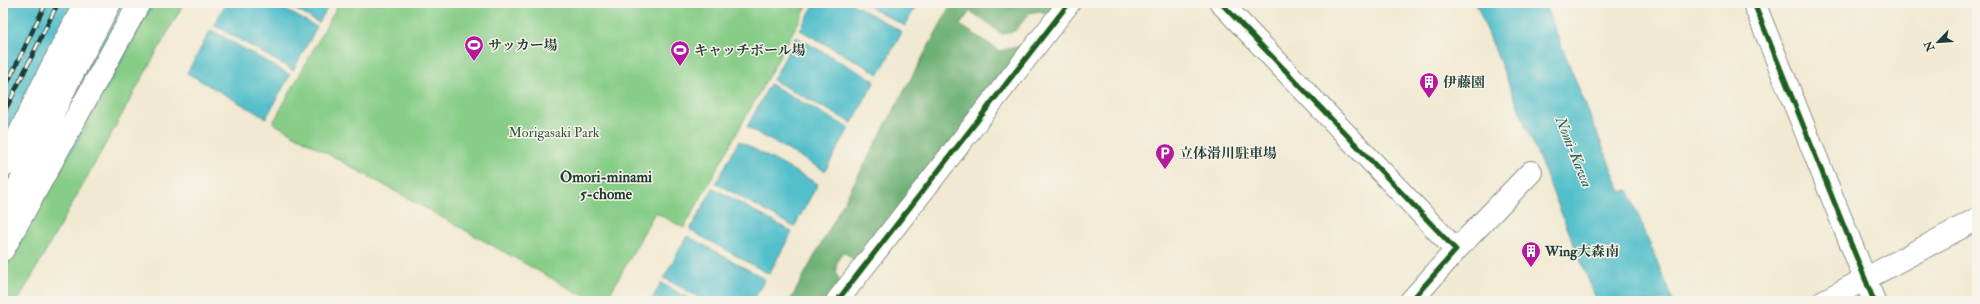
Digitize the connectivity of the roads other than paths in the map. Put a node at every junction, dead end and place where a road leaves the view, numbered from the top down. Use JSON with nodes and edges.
{"nodes":[{"id":1,"x":85,"y":3,"type":"edge"},
{"id":2,"x":110,"y":3,"type":"edge"},
{"id":3,"x":139,"y":3,"type":"edge"},
{"id":4,"x":1069,"y":3,"type":"edge"},
{"id":5,"x":1221,"y":3,"type":"edge"},
{"id":6,"x":1754,"y":3,"type":"edge"},
{"id":7,"x":3,"y":167,"type":"edge"},
{"id":8,"x":1531,"y":172,"type":"dead end"},
{"id":9,"x":3,"y":218,"type":"edge"},
{"id":10,"x":1977,"y":219,"type":"edge"},
{"id":11,"x":3,"y":250,"type":"edge"},
{"id":12,"x":1456,"y":250,"type":"junction"},
{"id":13,"x":1866,"y":279,"type":"junction"},
{"id":14,"x":837,"y":301,"type":"edge"},
{"id":15,"x":1411,"y":301,"type":"edge"},
{"id":16,"x":1824,"y":301,"type":"edge"},
{"id":17,"x":1874,"y":301,"type":"edge"}],
"edges":[{"from":1,"to":7,"type":"main road"},
{"from":2,"to":9,"type":"main road"},
{"from":3,"to":11,"type":"main road"},
{"from":4,"to":14,"type":"main road"},
{"from":5,"to":12,"type":"main road"},
{"from":6,"to":13,"type":"main road"},
{"from":8,"to":12,"type":"main road"},
{"from":10,"to":13,"type":"main road"},
{"from":12,"to":15,"type":"main road"},
{"from":13,"to":16,"type":"main road"},
{"from":13,"to":17,"type":"main road"}]}
